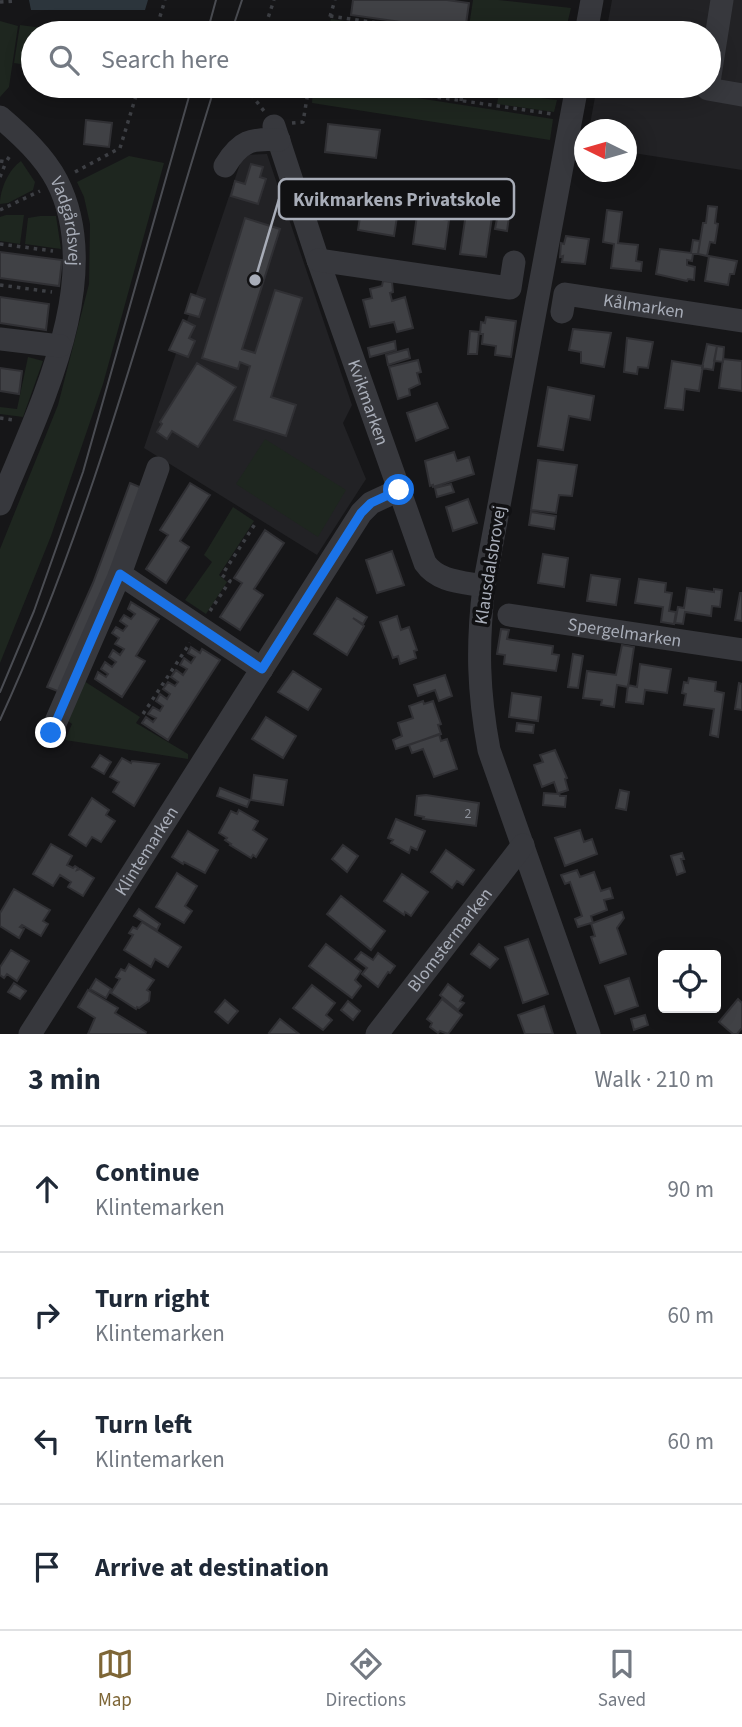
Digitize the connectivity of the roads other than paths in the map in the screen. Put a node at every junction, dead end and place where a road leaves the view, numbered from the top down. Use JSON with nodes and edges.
{"nodes":[{"id":1,"x":593,"y":0,"type":"edge"},
{"id":2,"x":722,"y":0,"type":"edge"},
{"id":3,"x":589,"y":21,"type":"edge"},
{"id":4,"x":718,"y":21,"type":"edge"},
{"id":5,"x":721,"y":91,"type":"edge"},
{"id":6,"x":742,"y":95,"type":"edge"},
{"id":7,"x":575,"y":98,"type":"edge"},
{"id":8,"x":0,"y":117,"type":"edge"},
{"id":9,"x":225,"y":166,"type":"dead end"},
{"id":10,"x":318,"y":260,"type":"junction"},
{"id":11,"x":514,"y":262,"type":"dead end"},
{"id":12,"x":562,"y":312,"type":"dead end"},
{"id":13,"x":742,"y":321,"type":"edge"},
{"id":14,"x":0,"y":339,"type":"edge"},
{"id":15,"x":60,"y":346,"type":"junction"},
{"id":16,"x":158,"y":468,"type":"dead end"},
{"id":17,"x":399,"y":490,"type":"junction"},
{"id":18,"x":0,"y":504,"type":"edge"},
{"id":19,"x":120,"y":574,"type":"junction"},
{"id":20,"x":484,"y":586,"type":"junction"},
{"id":21,"x":509,"y":615,"type":"dead end"},
{"id":22,"x":742,"y":650,"type":"edge"},
{"id":23,"x":262,"y":669,"type":"junction"},
{"id":24,"x":51,"y":733,"type":"dead end"},
{"id":25,"x":523,"y":845,"type":"junction"},
{"id":26,"x":30,"y":1034,"type":"edge"},
{"id":27,"x":377,"y":1034,"type":"edge"},
{"id":28,"x":589,"y":1034,"type":"edge"}],
"edges":[{"from":1,"to":3,"type":"street"},
{"from":2,"to":4,"type":"street"},
{"from":5,"to":6,"type":"street"},
{"from":7,"to":20,"type":"street","name":"Klausdalsbrovej"},
{"from":8,"to":15,"type":"street","name":"Vadgårdsvej"},
{"from":9,"to":10,"type":"street","name":"Kvikmarken"},
{"from":10,"to":11,"type":"street"},
{"from":10,"to":17,"type":"street","name":"Kvikmarken"},
{"from":12,"to":13,"type":"street","name":"Kålmarken"},
{"from":14,"to":15,"type":"street"},
{"from":15,"to":18,"type":"street","name":"Vadgårdsvej"},
{"from":16,"to":19,"type":"street"},
{"from":17,"to":20,"type":"street","name":"Kvikmarken"},
{"from":17,"to":23,"type":"street","name":"Klintemarken"},
{"from":19,"to":23,"type":"street"},
{"from":19,"to":24,"type":"street"},
{"from":20,"to":25,"type":"street","name":"Klausdalsbrovej"},
{"from":21,"to":22,"type":"street","name":"Spergelmarken"},
{"from":23,"to":26,"type":"street","name":"Klintemarken"},
{"from":25,"to":27,"type":"street","name":"Blomstermarken"},
{"from":25,"to":28,"type":"street","name":"Klausdalsbrovej"}]}
